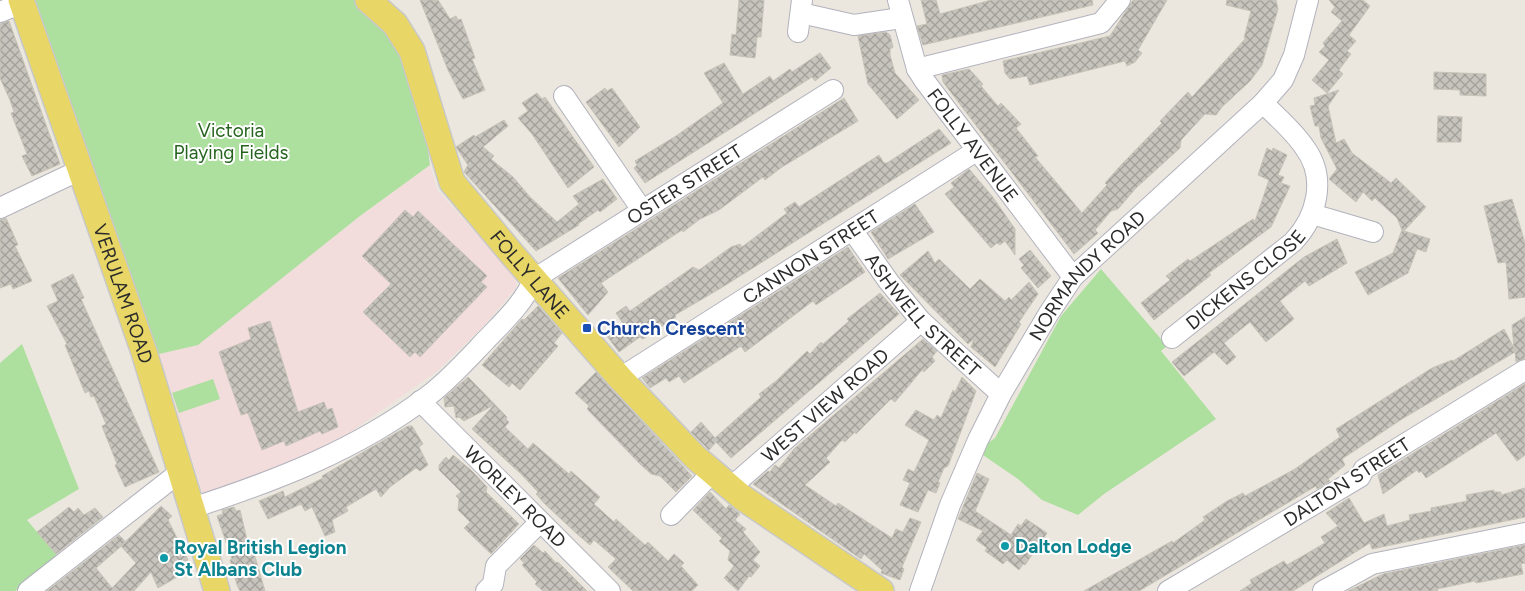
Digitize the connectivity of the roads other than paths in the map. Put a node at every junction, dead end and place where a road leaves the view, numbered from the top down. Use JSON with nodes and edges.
{"nodes":[{"id":1,"x":368,"y":0,"type":"edge"},
{"id":2,"x":1120,"y":0,"type":"edge"},
{"id":3,"x":1308,"y":0,"type":"edge"},
{"id":4,"x":14,"y":5,"type":"edge"},
{"id":5,"x":899,"y":9,"type":"edge"},
{"id":6,"x":800,"y":15,"type":"edge"},
{"id":7,"x":917,"y":69,"type":"junction"},
{"id":8,"x":833,"y":90,"type":"dead end"},
{"id":9,"x":564,"y":96,"type":"dead end"},
{"id":10,"x":1263,"y":102,"type":"junction"},
{"id":11,"x":976,"y":151,"type":"junction"},
{"id":12,"x":80,"y":170,"type":"junction"},
{"id":13,"x":0,"y":208,"type":"edge"},
{"id":14,"x":642,"y":210,"type":"junction"},
{"id":15,"x":1312,"y":214,"type":"junction"},
{"id":16,"x":852,"y":230,"type":"junction"},
{"id":17,"x":1372,"y":232,"type":"dead end"},
{"id":18,"x":1073,"y":277,"type":"junction"},
{"id":19,"x":534,"y":279,"type":"junction"},
{"id":20,"x":921,"y":321,"type":"junction"},
{"id":21,"x":1172,"y":338,"type":"dead end"},
{"id":22,"x":1525,"y":370,"type":"edge"},
{"id":23,"x":620,"y":378,"type":"junction"},
{"id":24,"x":1001,"y":394,"type":"junction"},
{"id":25,"x":420,"y":401,"type":"junction"},
{"id":26,"x":180,"y":472,"type":"junction"},
{"id":27,"x":722,"y":480,"type":"junction"},
{"id":28,"x":192,"y":508,"type":"junction"},
{"id":29,"x":670,"y":515,"type":"dead end"},
{"id":30,"x":540,"y":522,"type":"junction"},
{"id":31,"x":1525,"y":533,"type":"edge"},
{"id":32,"x":216,"y":590,"type":"edge"},
{"id":33,"x":28,"y":591,"type":"edge"},
{"id":34,"x":486,"y":591,"type":"edge"},
{"id":35,"x":610,"y":591,"type":"edge"},
{"id":36,"x":881,"y":591,"type":"edge"},
{"id":37,"x":920,"y":591,"type":"edge"},
{"id":38,"x":1168,"y":591,"type":"edge"},
{"id":39,"x":1324,"y":591,"type":"edge"}],
"edges":[{"from":1,"to":19,"type":"main road","name":"FOLLY LANE"},
{"from":2,"to":7,"type":"street"},
{"from":3,"to":10,"type":"street","name":"NORMANDY ROAD"},
{"from":4,"to":12,"type":"main road","name":"VERULAM ROAD"},
{"from":5,"to":6,"type":"street"},
{"from":5,"to":7,"type":"street","name":"FOLLY AVENUE"},
{"from":7,"to":11,"type":"street","name":"FOLLY AVENUE"},
{"from":8,"to":14,"type":"street","name":"OSTER STREET"},
{"from":9,"to":14,"type":"street"},
{"from":10,"to":15,"type":"street","name":"DICKENS CLOSE"},
{"from":10,"to":18,"type":"street","name":"NORMANDY ROAD"},
{"from":11,"to":16,"type":"street","name":"CANNON STREET"},
{"from":11,"to":18,"type":"street","name":"FOLLY AVENUE"},
{"from":12,"to":13,"type":"street"},
{"from":12,"to":26,"type":"main road","name":"VERULAM ROAD"},
{"from":14,"to":19,"type":"street","name":"OSTER STREET"},
{"from":15,"to":17,"type":"street","name":"DICKENS CLOSE"},
{"from":15,"to":21,"type":"street","name":"DICKENS CLOSE"},
{"from":16,"to":20,"type":"street","name":"ASHWELL STREET"},
{"from":16,"to":23,"type":"street","name":"CANNON STREET"},
{"from":18,"to":24,"type":"street","name":"NORMANDY ROAD"},
{"from":19,"to":23,"type":"main road","name":"FOLLY LANE"},
{"from":19,"to":25,"type":"street"},
{"from":20,"to":24,"type":"street","name":"ASHWELL STREET"},
{"from":20,"to":27,"type":"street","name":"WEST VIEW ROAD"},
{"from":22,"to":38,"type":"street","name":"DALTON STREET"},
{"from":23,"to":27,"type":"main road","name":"FOLLY LANE"},
{"from":24,"to":37,"type":"street","name":"NORMANDY ROAD"},
{"from":25,"to":28,"type":"street"},
{"from":25,"to":30,"type":"street","name":"WORLEY ROAD"},
{"from":26,"to":28,"type":"main road","name":"VERULAM ROAD"},
{"from":26,"to":33,"type":"street"},
{"from":27,"to":29,"type":"street","name":"WEST VIEW ROAD"},
{"from":27,"to":36,"type":"main road","name":"FOLLY LANE"},
{"from":28,"to":32,"type":"main road","name":"VERULAM ROAD"},
{"from":30,"to":34,"type":"street"},
{"from":30,"to":35,"type":"street","name":"WORLEY ROAD"},
{"from":31,"to":39,"type":"street"}]}
